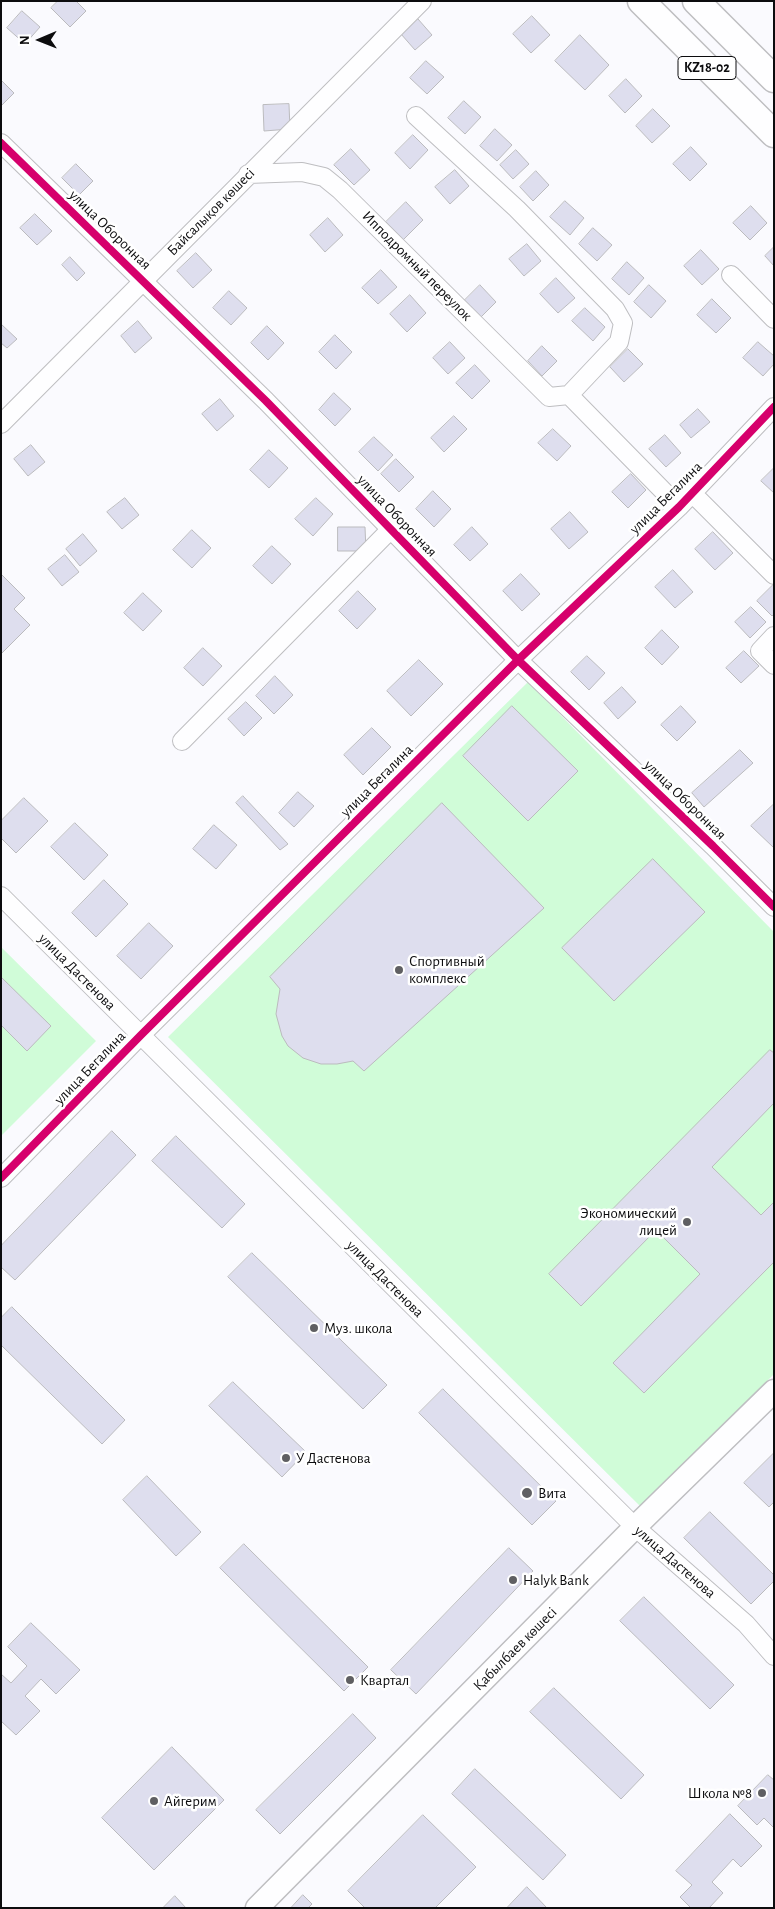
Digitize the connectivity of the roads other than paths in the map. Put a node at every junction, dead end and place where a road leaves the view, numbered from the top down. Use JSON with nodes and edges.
{"nodes":[{"id":1,"x":422,"y":1,"type":"edge"},
{"id":2,"x":641,"y":1,"type":"edge"},
{"id":3,"x":696,"y":1,"type":"edge"},
{"id":4,"x":774,"y":79,"type":"edge"},
{"id":5,"x":416,"y":116,"type":"dead end"},
{"id":6,"x":774,"y":134,"type":"edge"},
{"id":7,"x":1,"y":143,"type":"edge"},
{"id":8,"x":248,"y":174,"type":"junction"},
{"id":9,"x":731,"y":275,"type":"dead end"},
{"id":10,"x":142,"y":281,"type":"junction"},
{"id":11,"x":774,"y":319,"type":"edge"},
{"id":12,"x":569,"y":395,"type":"junction"},
{"id":13,"x":774,"y":407,"type":"edge"},
{"id":14,"x":1,"y":424,"type":"edge"},
{"id":15,"x":692,"y":492,"type":"junction"},
{"id":16,"x":679,"y":506,"type":"junction"},
{"id":17,"x":391,"y":529,"type":"junction"},
{"id":18,"x":774,"y":575,"type":"edge"},
{"id":19,"x":774,"y":636,"type":"edge"},
{"id":20,"x":518,"y":660,"type":"junction"},
{"id":21,"x":774,"y":665,"type":"edge"},
{"id":22,"x":182,"y":741,"type":"dead end"},
{"id":23,"x":1,"y":896,"type":"edge"},
{"id":24,"x":774,"y":907,"type":"edge"},
{"id":25,"x":141,"y":1035,"type":"junction"},
{"id":26,"x":1,"y":1178,"type":"edge"},
{"id":27,"x":774,"y":1391,"type":"edge"},
{"id":28,"x":635,"y":1527,"type":"junction"},
{"id":29,"x":774,"y":1656,"type":"edge"},
{"id":30,"x":257,"y":1908,"type":"edge"}],
"edges":[{"from":1,"to":8,"type":"street","name":"Байсалықов көшесі"},
{"from":2,"to":6,"type":"highway","number":"KZ18-02"},
{"from":3,"to":4,"type":"highway","number":"KZ18-02"},
{"from":5,"to":12,"type":"street"},
{"from":7,"to":10,"type":"street","name":"улица Оборонная"},
{"from":8,"to":10,"type":"street","name":"Байсалықов көшесі"},
{"from":8,"to":12,"type":"street","name":"Ипподромный переулок"},
{"from":9,"to":11,"type":"street"},
{"from":10,"to":14,"type":"street","name":"Байсалықов көшесі"},
{"from":10,"to":17,"type":"street","name":"улица Оборонная"},
{"from":12,"to":16,"type":"street"},
{"from":13,"to":15,"type":"street","name":"улица Бегалина"},
{"from":15,"to":16,"type":"street","name":"улица Бегалина"},
{"from":15,"to":18,"type":"street"},
{"from":16,"to":20,"type":"street","name":"улица Бегалина"},
{"from":17,"to":20,"type":"street","name":"улица Оборонная"},
{"from":17,"to":22,"type":"street","name":"улица Оборонная"},
{"from":19,"to":21,"type":"street"},
{"from":20,"to":24,"type":"street","name":"улица Оборонная"},
{"from":20,"to":25,"type":"street","name":"улица Бегалина"},
{"from":23,"to":25,"type":"street","name":"улица Дастенова"},
{"from":25,"to":26,"type":"street","name":"улица Бегалина"},
{"from":25,"to":28,"type":"street","name":"улица Дастенова"},
{"from":27,"to":28,"type":"main road","name":"Қабылбаев көшесі"},
{"from":28,"to":29,"type":"street","name":"улица Дастенова"},
{"from":28,"to":30,"type":"main road","name":"Қабылбаев көшесі"}]}
